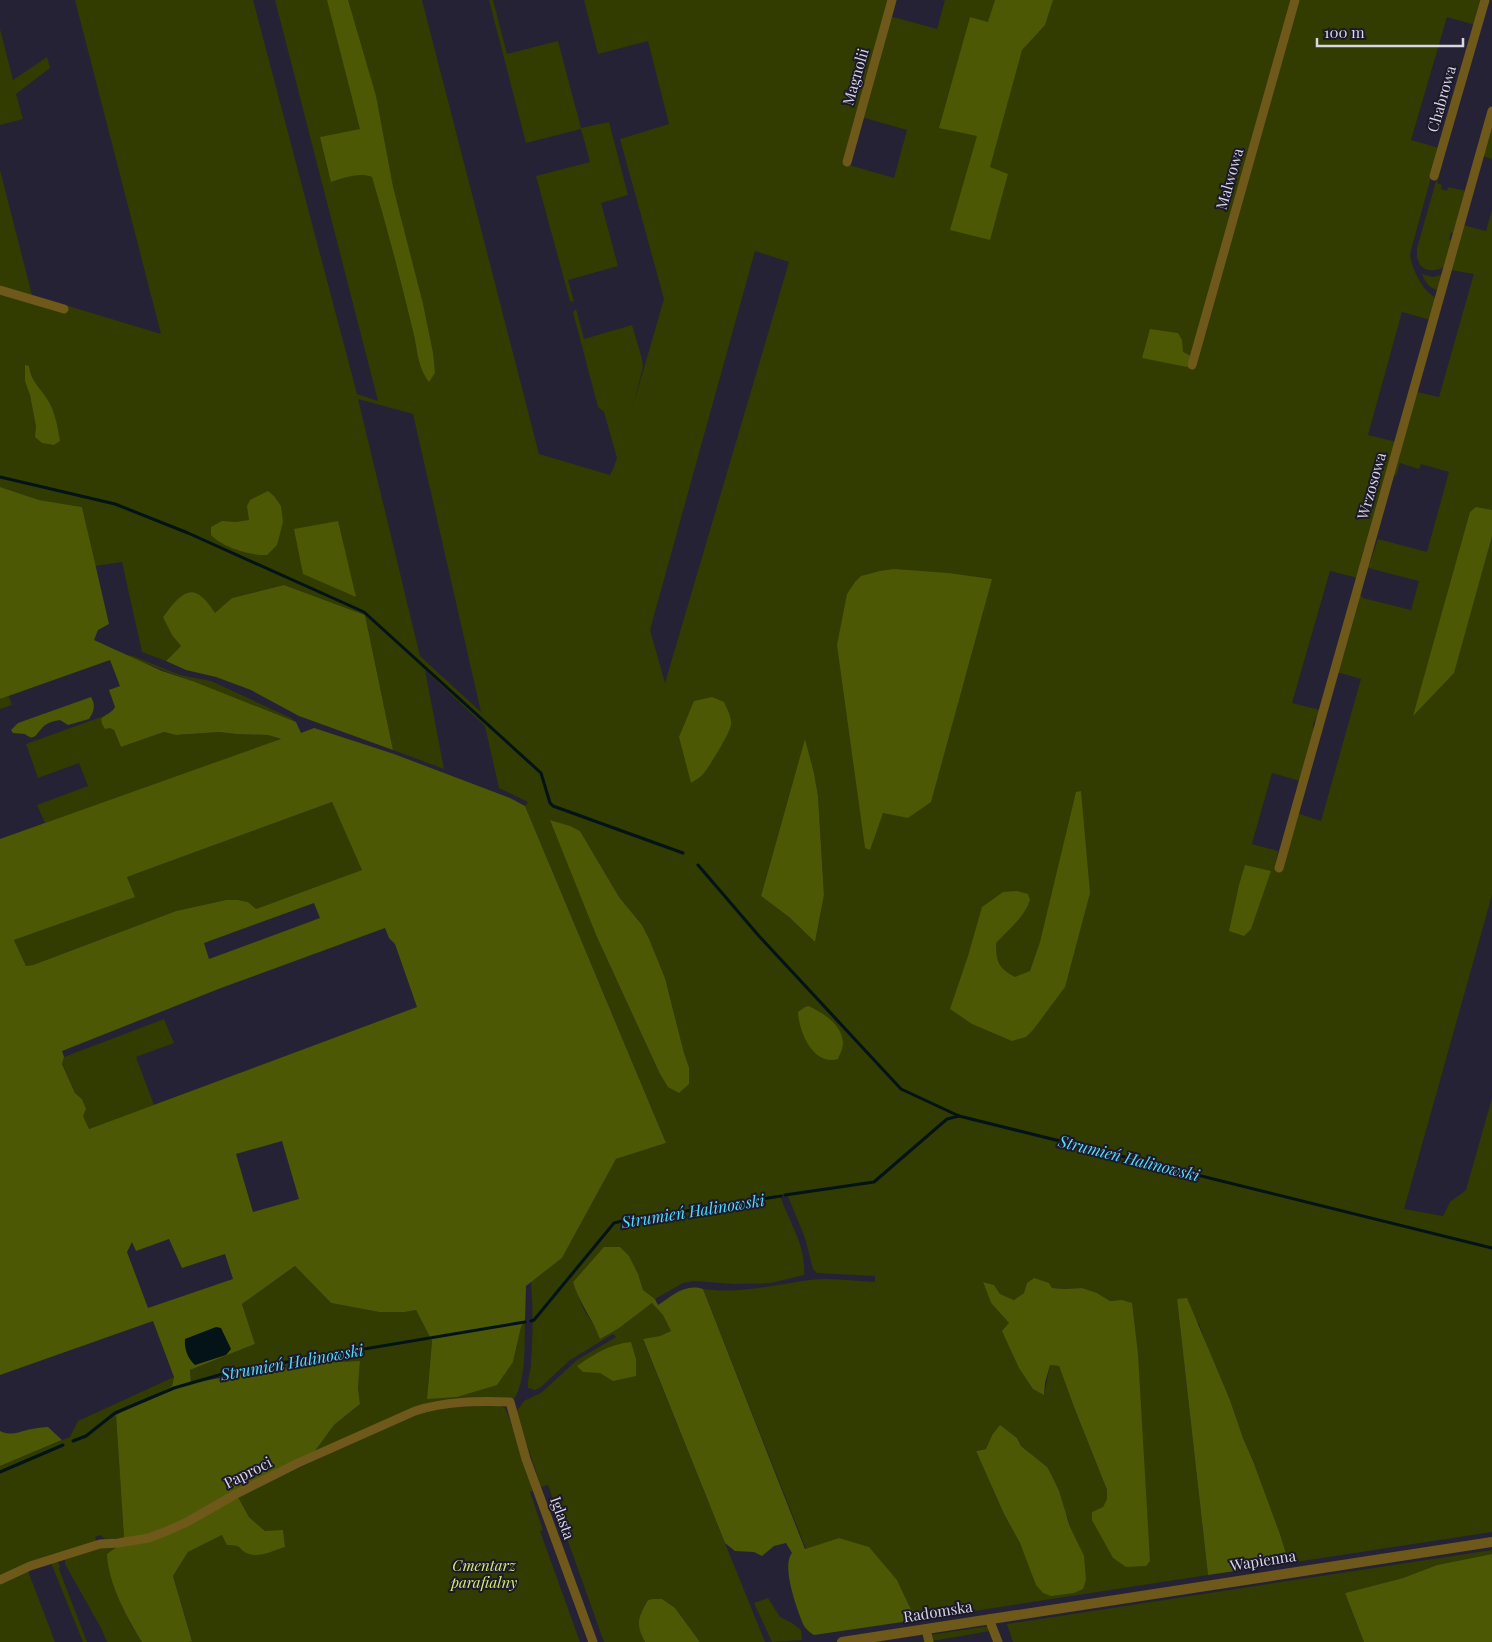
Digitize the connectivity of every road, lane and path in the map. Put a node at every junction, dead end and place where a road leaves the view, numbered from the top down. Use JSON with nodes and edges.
{"nodes":[{"id":1,"x":892,"y":0,"type":"edge"},
{"id":2,"x":1295,"y":0,"type":"edge"},
{"id":3,"x":1485,"y":0,"type":"edge"},
{"id":4,"x":1492,"y":111,"type":"edge"},
{"id":5,"x":847,"y":162,"type":"dead end"},
{"id":6,"x":1434,"y":176,"type":"dead end"},
{"id":7,"x":0,"y":290,"type":"edge"},
{"id":8,"x":64,"y":309,"type":"dead end"},
{"id":9,"x":1192,"y":365,"type":"dead end"},
{"id":10,"x":1279,"y":868,"type":"dead end"},
{"id":11,"x":510,"y":1402,"type":"joint"},
{"id":12,"x":1492,"y":1542,"type":"edge"},
{"id":13,"x":0,"y":1580,"type":"edge"},
{"id":14,"x":1039,"y":1611,"type":"joint"},
{"id":15,"x":988,"y":1619,"type":"junction"},
{"id":16,"x":926,"y":1629,"type":"junction"},
{"id":17,"x":593,"y":1642,"type":"edge"},
{"id":18,"x":842,"y":1642,"type":"edge"},
{"id":19,"x":929,"y":1642,"type":"edge"},
{"id":20,"x":998,"y":1642,"type":"edge"}],
"edges":[{"from":1,"to":5,"type":"street","name":"Magnolii"},
{"from":2,"to":9,"type":"street","name":"Malwowa"},
{"from":3,"to":6,"type":"street","name":"Chabrowa"},
{"from":4,"to":10,"type":"street","name":"Wrzosowa"},
{"from":7,"to":8,"type":"street"},
{"from":11,"to":13,"type":"street","name":"Paproci"},
{"from":11,"to":17,"type":"street","name":"Iglasta"},
{"from":12,"to":14,"type":"street","name":"Wapienna"},
{"from":14,"to":15,"type":"street","name":"Radomska"},
{"from":15,"to":16,"type":"street","name":"Radomska"},
{"from":15,"to":20,"type":"street"},
{"from":16,"to":18,"type":"street","name":"Radomska"},
{"from":16,"to":19,"type":"street"}]}
